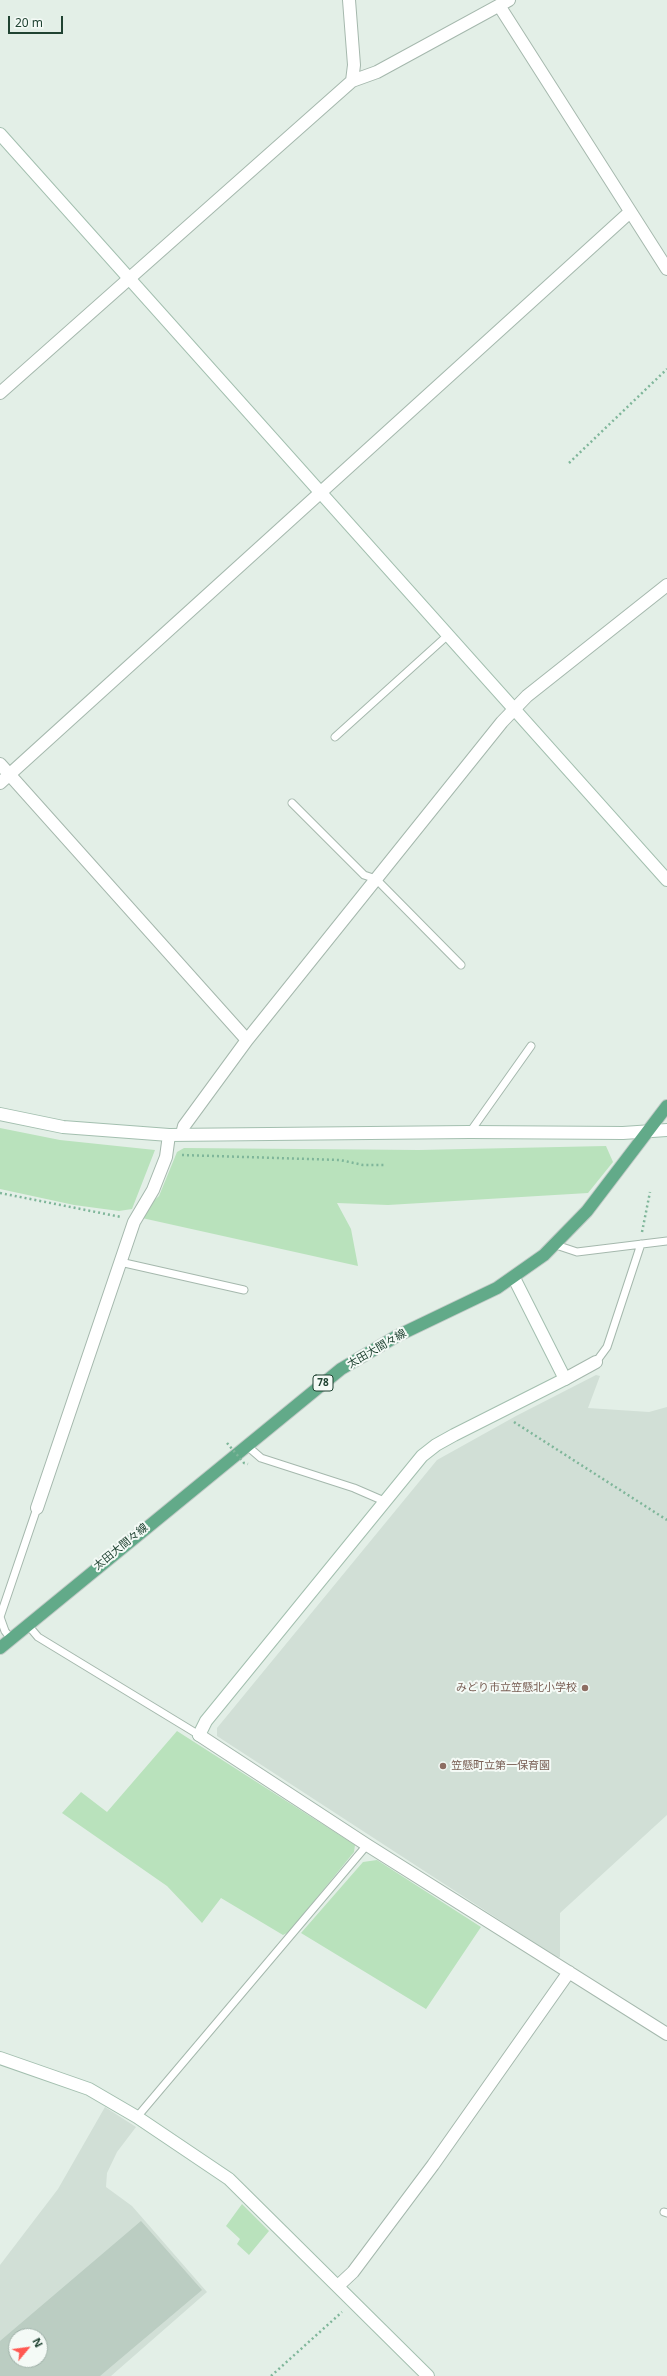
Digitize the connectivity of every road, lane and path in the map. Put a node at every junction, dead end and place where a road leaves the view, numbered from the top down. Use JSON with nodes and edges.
{"nodes":[{"id":1,"x":349,"y":0,"type":"edge"},
{"id":2,"x":504,"y":3,"type":"edge"},
{"id":3,"x":352,"y":81,"type":"junction"},
{"id":4,"x":0,"y":134,"type":"edge"},
{"id":5,"x":630,"y":212,"type":"junction"},
{"id":6,"x":667,"y":269,"type":"edge"},
{"id":7,"x":128,"y":279,"type":"junction"},
{"id":8,"x":667,"y":370,"type":"edge"},
{"id":9,"x":0,"y":393,"type":"edge"},
{"id":10,"x":569,"y":463,"type":"dead end"},
{"id":11,"x":320,"y":491,"type":"junction"},
{"id":12,"x":667,"y":585,"type":"edge"},
{"id":13,"x":448,"y":635,"type":"junction"},
{"id":14,"x":514,"y":710,"type":"junction"},
{"id":15,"x":335,"y":737,"type":"dead end"},
{"id":16,"x":0,"y":764,"type":"edge"},
{"id":17,"x":8,"y":773,"type":"junction"},
{"id":18,"x":0,"y":783,"type":"edge"},
{"id":19,"x":292,"y":803,"type":"dead end"},
{"id":20,"x":376,"y":879,"type":"junction"},
{"id":21,"x":667,"y":880,"type":"edge"},
{"id":22,"x":461,"y":965,"type":"dead end"},
{"id":23,"x":247,"y":1040,"type":"junction"},
{"id":24,"x":531,"y":1046,"type":"dead end"},
{"id":25,"x":667,"y":1106,"type":"edge"},
{"id":26,"x":0,"y":1114,"type":"edge"},
{"id":27,"x":667,"y":1130,"type":"edge"},
{"id":28,"x":470,"y":1132,"type":"junction"},
{"id":29,"x":649,"y":1132,"type":"junction"},
{"id":30,"x":182,"y":1134,"type":"junction"},
{"id":31,"x":169,"y":1135,"type":"junction"},
{"id":32,"x":179,"y":1153,"type":"dead end"},
{"id":33,"x":385,"y":1165,"type":"dead end"},
{"id":34,"x":650,"y":1192,"type":"dead end"},
{"id":35,"x":0,"y":1193,"type":"edge"},
{"id":36,"x":134,"y":1222,"type":"junction"},
{"id":37,"x":667,"y":1241,"type":"edge"},
{"id":38,"x":640,"y":1244,"type":"junction"},
{"id":39,"x":556,"y":1245,"type":"junction"},
{"id":40,"x":120,"y":1262,"type":"junction"},
{"id":41,"x":514,"y":1278,"type":"junction"},
{"id":42,"x":244,"y":1290,"type":"dead end"},
{"id":43,"x":596,"y":1362,"type":"joint"},
{"id":44,"x":565,"y":1379,"type":"junction"},
{"id":45,"x":507,"y":1424,"type":"dead end"},
{"id":46,"x":228,"y":1443,"type":"dead end"},
{"id":47,"x":246,"y":1445,"type":"junction"},
{"id":48,"x":248,"y":1464,"type":"dead end"},
{"id":49,"x":384,"y":1501,"type":"junction"},
{"id":50,"x":37,"y":1508,"type":"joint"},
{"id":51,"x":667,"y":1520,"type":"edge"},
{"id":52,"x":27,"y":1624,"type":"junction"},
{"id":53,"x":11,"y":1639,"type":"junction"},
{"id":54,"x":0,"y":1648,"type":"edge"},
{"id":55,"x":199,"y":1735,"type":"junction"},
{"id":56,"x":368,"y":1845,"type":"junction"},
{"id":57,"x":568,"y":1972,"type":"junction"},
{"id":58,"x":667,"y":2034,"type":"edge"},
{"id":59,"x":0,"y":2058,"type":"edge"},
{"id":60,"x":138,"y":2117,"type":"junction"},
{"id":61,"x":338,"y":2286,"type":"junction"},
{"id":62,"x":354,"y":2302,"type":"junction"},
{"id":63,"x":271,"y":2376,"type":"edge"},
{"id":64,"x":428,"y":2376,"type":"edge"}],
"edges":[{"from":1,"to":3,"type":"street"},
{"from":2,"to":3,"type":"street"},
{"from":2,"to":5,"type":"street"},
{"from":3,"to":7,"type":"street"},
{"from":4,"to":7,"type":"street"},
{"from":5,"to":6,"type":"street"},
{"from":5,"to":11,"type":"street"},
{"from":7,"to":9,"type":"street"},
{"from":7,"to":11,"type":"street"},
{"from":8,"to":10,"type":"path"},
{"from":11,"to":13,"type":"street"},
{"from":11,"to":17,"type":"street"},
{"from":12,"to":14,"type":"street"},
{"from":13,"to":14,"type":"street"},
{"from":13,"to":15,"type":"lane"},
{"from":14,"to":20,"type":"street"},
{"from":14,"to":21,"type":"street"},
{"from":16,"to":17,"type":"street"},
{"from":17,"to":18,"type":"street"},
{"from":17,"to":23,"type":"street"},
{"from":19,"to":20,"type":"lane"},
{"from":20,"to":22,"type":"lane"},
{"from":20,"to":23,"type":"street"},
{"from":23,"to":30,"type":"street"},
{"from":24,"to":28,"type":"lane"},
{"from":25,"to":29,"type":"main road","name":"太田大間々線","number":"78"},
{"from":26,"to":31,"type":"street"},
{"from":27,"to":29,"type":"street"},
{"from":28,"to":29,"type":"street"},
{"from":28,"to":30,"type":"street"},
{"from":29,"to":39,"type":"main road","name":"太田大間々線","number":"78"},
{"from":30,"to":31,"type":"street"},
{"from":31,"to":36,"type":"street"},
{"from":32,"to":33,"type":"path"},
{"from":34,"to":38,"type":"path"},
{"from":35,"to":36,"type":"path"},
{"from":36,"to":40,"type":"street"},
{"from":37,"to":38,"type":"lane"},
{"from":38,"to":39,"type":"lane"},
{"from":38,"to":43,"type":"lane"},
{"from":39,"to":41,"type":"main road","name":"太田大間々線","number":"78"},
{"from":40,"to":42,"type":"lane"},
{"from":40,"to":50,"type":"street"},
{"from":41,"to":44,"type":"street"},
{"from":41,"to":47,"type":"main road","name":"太田大間々線","number":"78"},
{"from":43,"to":44,"type":"street"},
{"from":44,"to":49,"type":"street"},
{"from":45,"to":51,"type":"path"},
{"from":46,"to":48,"type":"path","bridge":true},
{"from":47,"to":49,"type":"lane"},
{"from":47,"to":52,"type":"main road","name":"太田大間々線","number":"78"},
{"from":49,"to":55,"type":"street"},
{"from":50,"to":53,"type":"lane"},
{"from":52,"to":53,"type":"main road","name":"太田大間々線","number":"78"},
{"from":52,"to":55,"type":"lane"},
{"from":53,"to":54,"type":"main road","name":"太田大間々線","number":"78"},
{"from":55,"to":56,"type":"street"},
{"from":56,"to":57,"type":"street"},
{"from":56,"to":60,"type":"lane"},
{"from":57,"to":58,"type":"street"},
{"from":57,"to":61,"type":"street"},
{"from":59,"to":60,"type":"street"},
{"from":60,"to":61,"type":"street"},
{"from":61,"to":62,"type":"street"},
{"from":62,"to":63,"type":"path"},
{"from":62,"to":64,"type":"street"}]}
